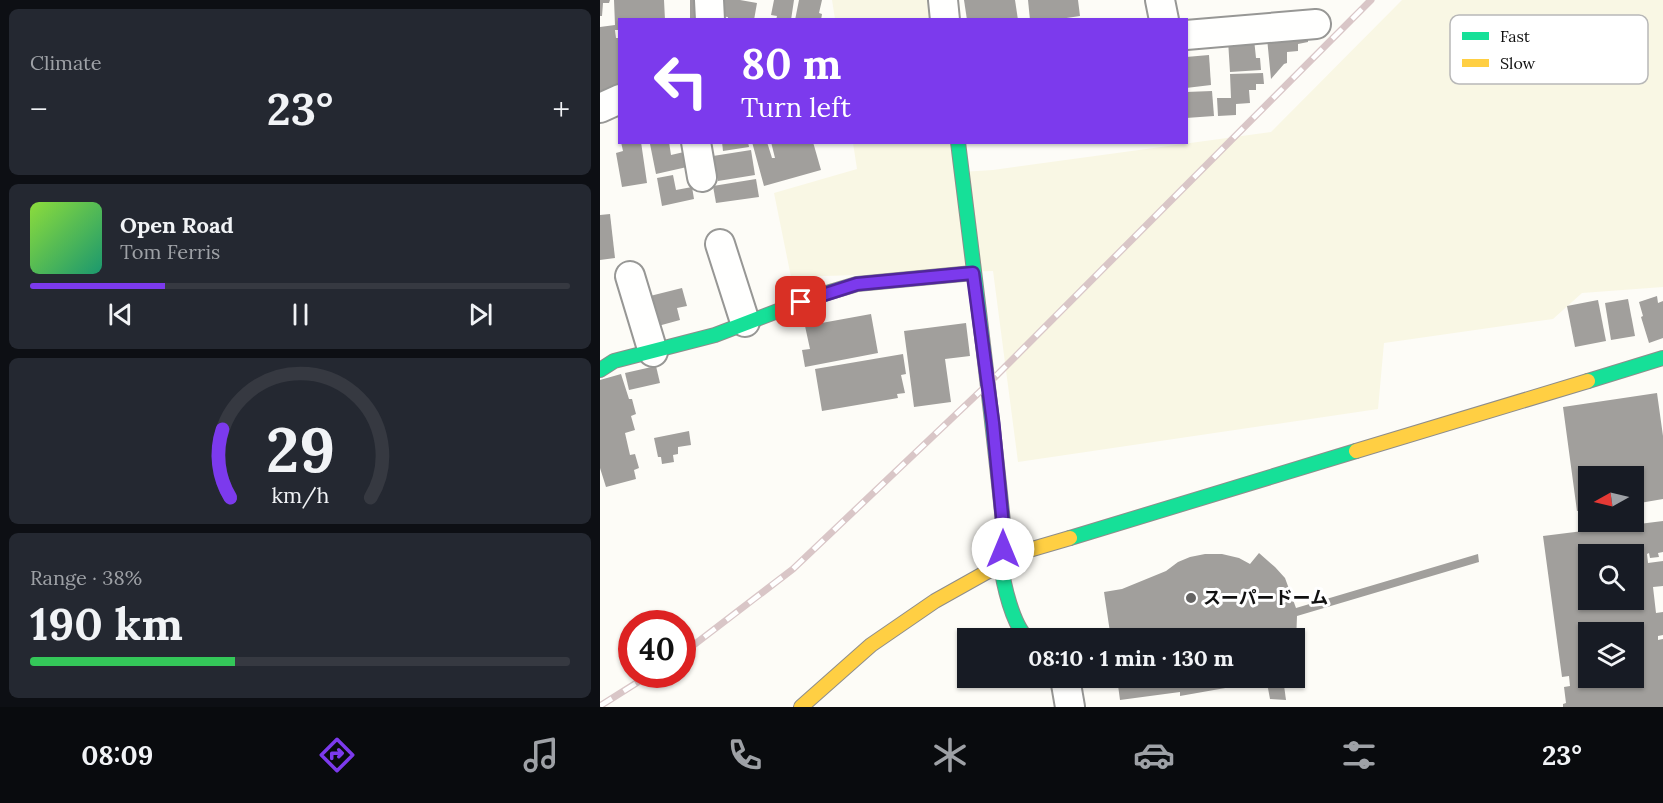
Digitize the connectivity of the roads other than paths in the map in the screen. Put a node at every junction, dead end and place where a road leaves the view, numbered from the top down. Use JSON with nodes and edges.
{"nodes":[{"id":1,"x":709,"y":0,"type":"edge"},
{"id":2,"x":943,"y":0,"type":"edge"},
{"id":3,"x":1160,"y":0,"type":"edge"},
{"id":4,"x":710,"y":18,"type":"edge"},
{"id":5,"x":945,"y":18,"type":"edge"},
{"id":6,"x":1164,"y":18,"type":"edge"},
{"id":7,"x":1316,"y":24,"type":"dead end"},
{"id":8,"x":1188,"y":35,"type":"edge"},
{"id":9,"x":618,"y":100,"type":"edge"},
{"id":10,"x":600,"y":108,"type":"edge"},
{"id":11,"x":696,"y":144,"type":"edge"},
{"id":12,"x":958,"y":144,"type":"edge"},
{"id":13,"x":702,"y":177,"type":"dead end"},
{"id":14,"x":720,"y":244,"type":"dead end"},
{"id":15,"x":973,"y":273,"type":"junction"},
{"id":16,"x":630,"y":276,"type":"dead end"},
{"id":17,"x":746,"y":322,"type":"junction"},
{"id":18,"x":653,"y":352,"type":"junction"},
{"id":19,"x":1663,"y":358,"type":"edge"},
{"id":20,"x":600,"y":370,"type":"edge"},
{"id":21,"x":1001,"y":562,"type":"junction"},
{"id":22,"x":1019,"y":628,"type":"edge"},
{"id":23,"x":1067,"y":688,"type":"edge"},
{"id":24,"x":801,"y":707,"type":"edge"},
{"id":25,"x":1070,"y":707,"type":"edge"}],
"edges":[{"from":1,"to":4,"type":"street"},
{"from":2,"to":5,"type":"street"},
{"from":3,"to":6,"type":"street"},
{"from":7,"to":8,"type":"street"},
{"from":9,"to":10,"type":"street"},
{"from":11,"to":13,"type":"street"},
{"from":12,"to":15,"type":"street"},
{"from":14,"to":17,"type":"street"},
{"from":15,"to":17,"type":"street"},
{"from":15,"to":21,"type":"street"},
{"from":16,"to":18,"type":"street"},
{"from":17,"to":18,"type":"street"},
{"from":18,"to":20,"type":"street"},
{"from":19,"to":21,"type":"street"},
{"from":21,"to":22,"type":"street"},
{"from":21,"to":24,"type":"street"},
{"from":23,"to":25,"type":"street"}]}
